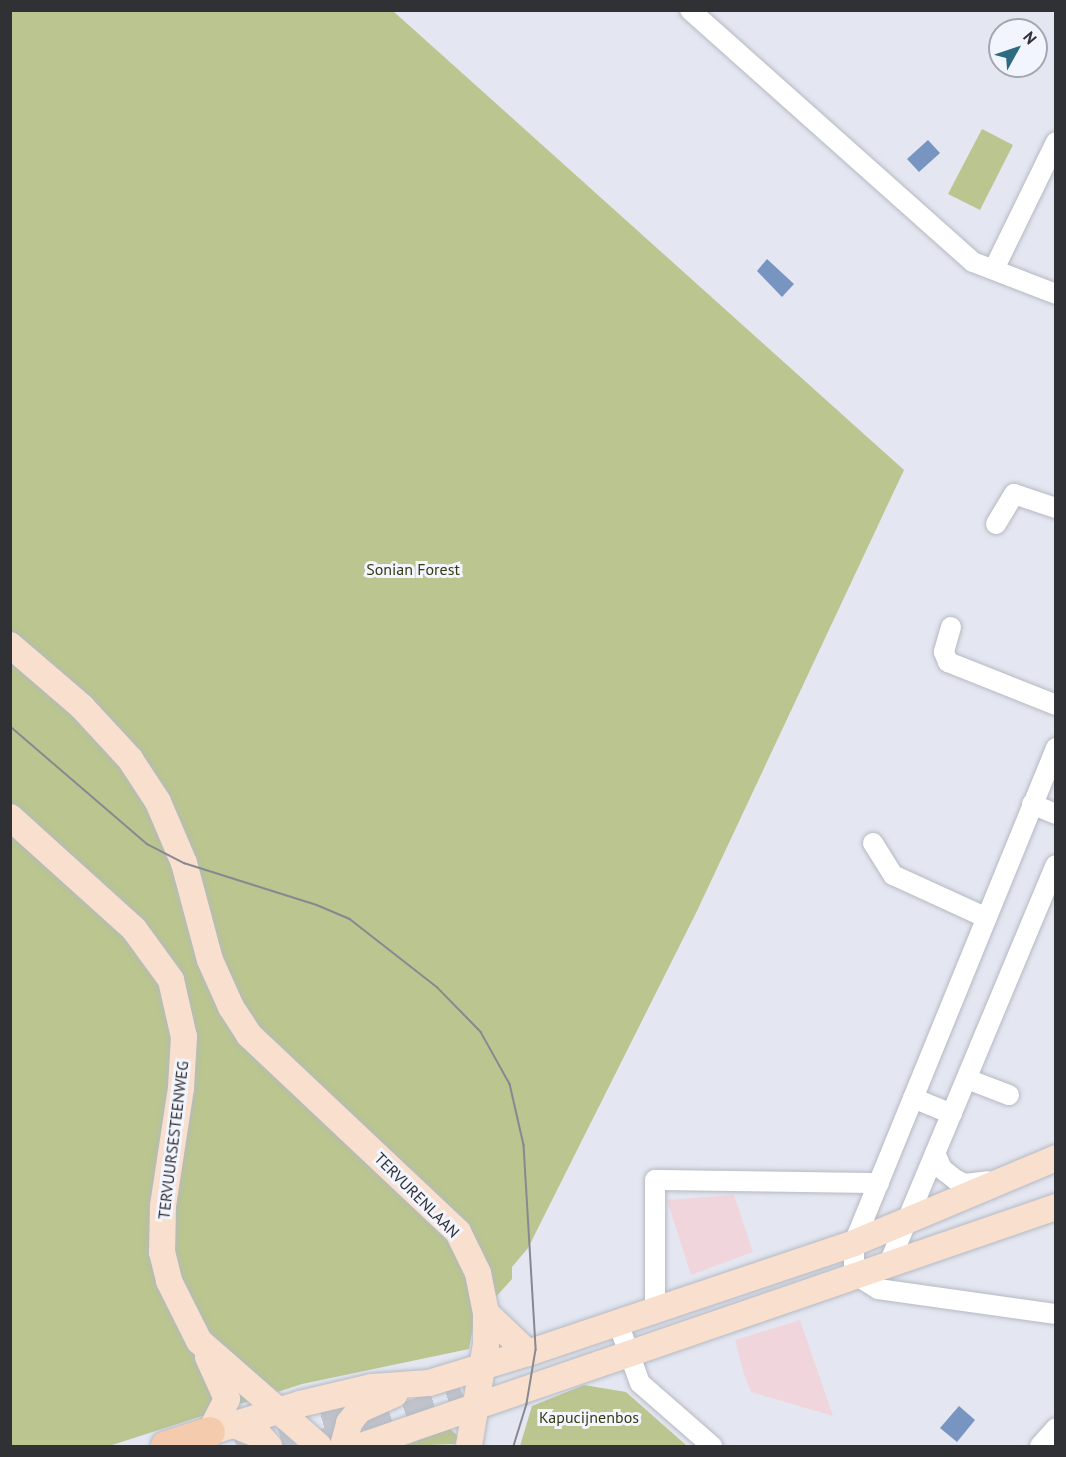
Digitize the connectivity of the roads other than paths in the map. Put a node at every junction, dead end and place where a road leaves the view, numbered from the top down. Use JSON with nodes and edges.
{"nodes":[{"id":1,"x":690,"y":10,"type":"edge"},
{"id":2,"x":1056,"y":141,"type":"edge"},
{"id":3,"x":994,"y":269,"type":"junction"},
{"id":4,"x":1056,"y":294,"type":"edge"},
{"id":5,"x":1056,"y":508,"type":"edge"},
{"id":6,"x":996,"y":524,"type":"dead end"},
{"id":7,"x":951,"y":627,"type":"dead end"},
{"id":8,"x":10,"y":645,"type":"edge"},
{"id":9,"x":1056,"y":705,"type":"edge"},
{"id":10,"x":1056,"y":748,"type":"edge"},
{"id":11,"x":1032,"y":804,"type":"junction"},
{"id":12,"x":1056,"y":814,"type":"edge"},
{"id":13,"x":10,"y":817,"type":"edge"},
{"id":14,"x":873,"y":843,"type":"dead end"},
{"id":15,"x":1056,"y":865,"type":"edge"},
{"id":16,"x":987,"y":918,"type":"junction"},
{"id":17,"x":967,"y":1078,"type":"junction"},
{"id":18,"x":1009,"y":1095,"type":"dead end"},
{"id":19,"x":913,"y":1098,"type":"junction"},
{"id":20,"x":952,"y":1114,"type":"junction"},
{"id":21,"x":935,"y":1153,"type":"junction"},
{"id":22,"x":1056,"y":1158,"type":"edge"},
{"id":23,"x":1014,"y":1178,"type":"junction"},
{"id":24,"x":879,"y":1184,"type":"junction"},
{"id":25,"x":1056,"y":1207,"type":"edge"},
{"id":26,"x":906,"y":1223,"type":"junction"},
{"id":27,"x":854,"y":1243,"type":"junction"},
{"id":28,"x":890,"y":1261,"type":"junction"},
{"id":29,"x":854,"y":1274,"type":"junction"},
{"id":30,"x":656,"y":1307,"type":"junction"},
{"id":31,"x":486,"y":1313,"type":"junction"},
{"id":32,"x":1056,"y":1314,"type":"edge"},
{"id":33,"x":618,"y":1323,"type":"junction"},
{"id":34,"x":199,"y":1341,"type":"junction"},
{"id":35,"x":628,"y":1352,"type":"junction"},
{"id":36,"x":528,"y":1353,"type":"junction"},
{"id":37,"x":482,"y":1367,"type":"junction"},
{"id":38,"x":429,"y":1383,"type":"junction"},
{"id":39,"x":477,"y":1406,"type":"junction"},
{"id":40,"x":277,"y":1410,"type":"junction"},
{"id":41,"x":222,"y":1428,"type":"junction"},
{"id":42,"x":1056,"y":1428,"type":"edge"},
{"id":43,"x":165,"y":1446,"type":"edge"},
{"id":44,"x":269,"y":1446,"type":"edge"},
{"id":45,"x":319,"y":1446,"type":"edge"},
{"id":46,"x":343,"y":1446,"type":"edge"},
{"id":47,"x":361,"y":1446,"type":"edge"},
{"id":48,"x":469,"y":1446,"type":"edge"},
{"id":49,"x":712,"y":1446,"type":"edge"},
{"id":50,"x":1040,"y":1446,"type":"edge"}],
"edges":[{"from":1,"to":3,"type":"street"},
{"from":2,"to":3,"type":"street"},
{"from":3,"to":4,"type":"street"},
{"from":5,"to":6,"type":"street"},
{"from":7,"to":9,"type":"street"},
{"from":8,"to":31,"type":"main road","name":"TERVURENLAAN"},
{"from":10,"to":11,"type":"street"},
{"from":11,"to":12,"type":"street"},
{"from":11,"to":16,"type":"street"},
{"from":13,"to":34,"type":"main road","name":"TERVUURSESTEENWEG"},
{"from":14,"to":16,"type":"street"},
{"from":15,"to":17,"type":"street"},
{"from":16,"to":19,"type":"street"},
{"from":17,"to":18,"type":"street"},
{"from":17,"to":20,"type":"street"},
{"from":19,"to":20,"type":"street"},
{"from":19,"to":24,"type":"street"},
{"from":20,"to":21,"type":"street"},
{"from":21,"to":23,"type":"street"},
{"from":21,"to":26,"type":"street"},
{"from":22,"to":23,"type":"main road"},
{"from":23,"to":26,"type":"main road"},
{"from":24,"to":27,"type":"street"},
{"from":24,"to":30,"type":"street"},
{"from":25,"to":28,"type":"main road"},
{"from":26,"to":27,"type":"main road"},
{"from":26,"to":28,"type":"street"},
{"from":27,"to":29,"type":"street"},
{"from":27,"to":30,"type":"main road"},
{"from":28,"to":29,"type":"main road"},
{"from":29,"to":32,"type":"street"},
{"from":29,"to":35,"type":"main road"},
{"from":30,"to":33,"type":"main road"},
{"from":31,"to":36,"type":"main road"},
{"from":31,"to":37,"type":"main road","name":"TERVURENLAAN"},
{"from":33,"to":35,"type":"street"},
{"from":33,"to":36,"type":"main road"},
{"from":34,"to":40,"type":"main road","name":"TERVUURSESTEENWEG"},
{"from":34,"to":41,"type":"main road"},
{"from":35,"to":39,"type":"main road"},
{"from":35,"to":49,"type":"street"},
{"from":36,"to":37,"type":"main road"},
{"from":37,"to":38,"type":"main road"},
{"from":37,"to":39,"type":"main road","name":"TERVURENLAAN"},
{"from":38,"to":40,"type":"main road"},
{"from":38,"to":46,"type":"main road"},
{"from":39,"to":47,"type":"main road"},
{"from":39,"to":48,"type":"main road","name":"TERVURENLAAN"},
{"from":40,"to":41,"type":"main road"},
{"from":40,"to":45,"type":"main road","name":"TERVUURSESTEENWEG"},
{"from":41,"to":43,"type":"highway"},
{"from":41,"to":44,"type":"main road"},
{"from":42,"to":50,"type":"street"}]}
